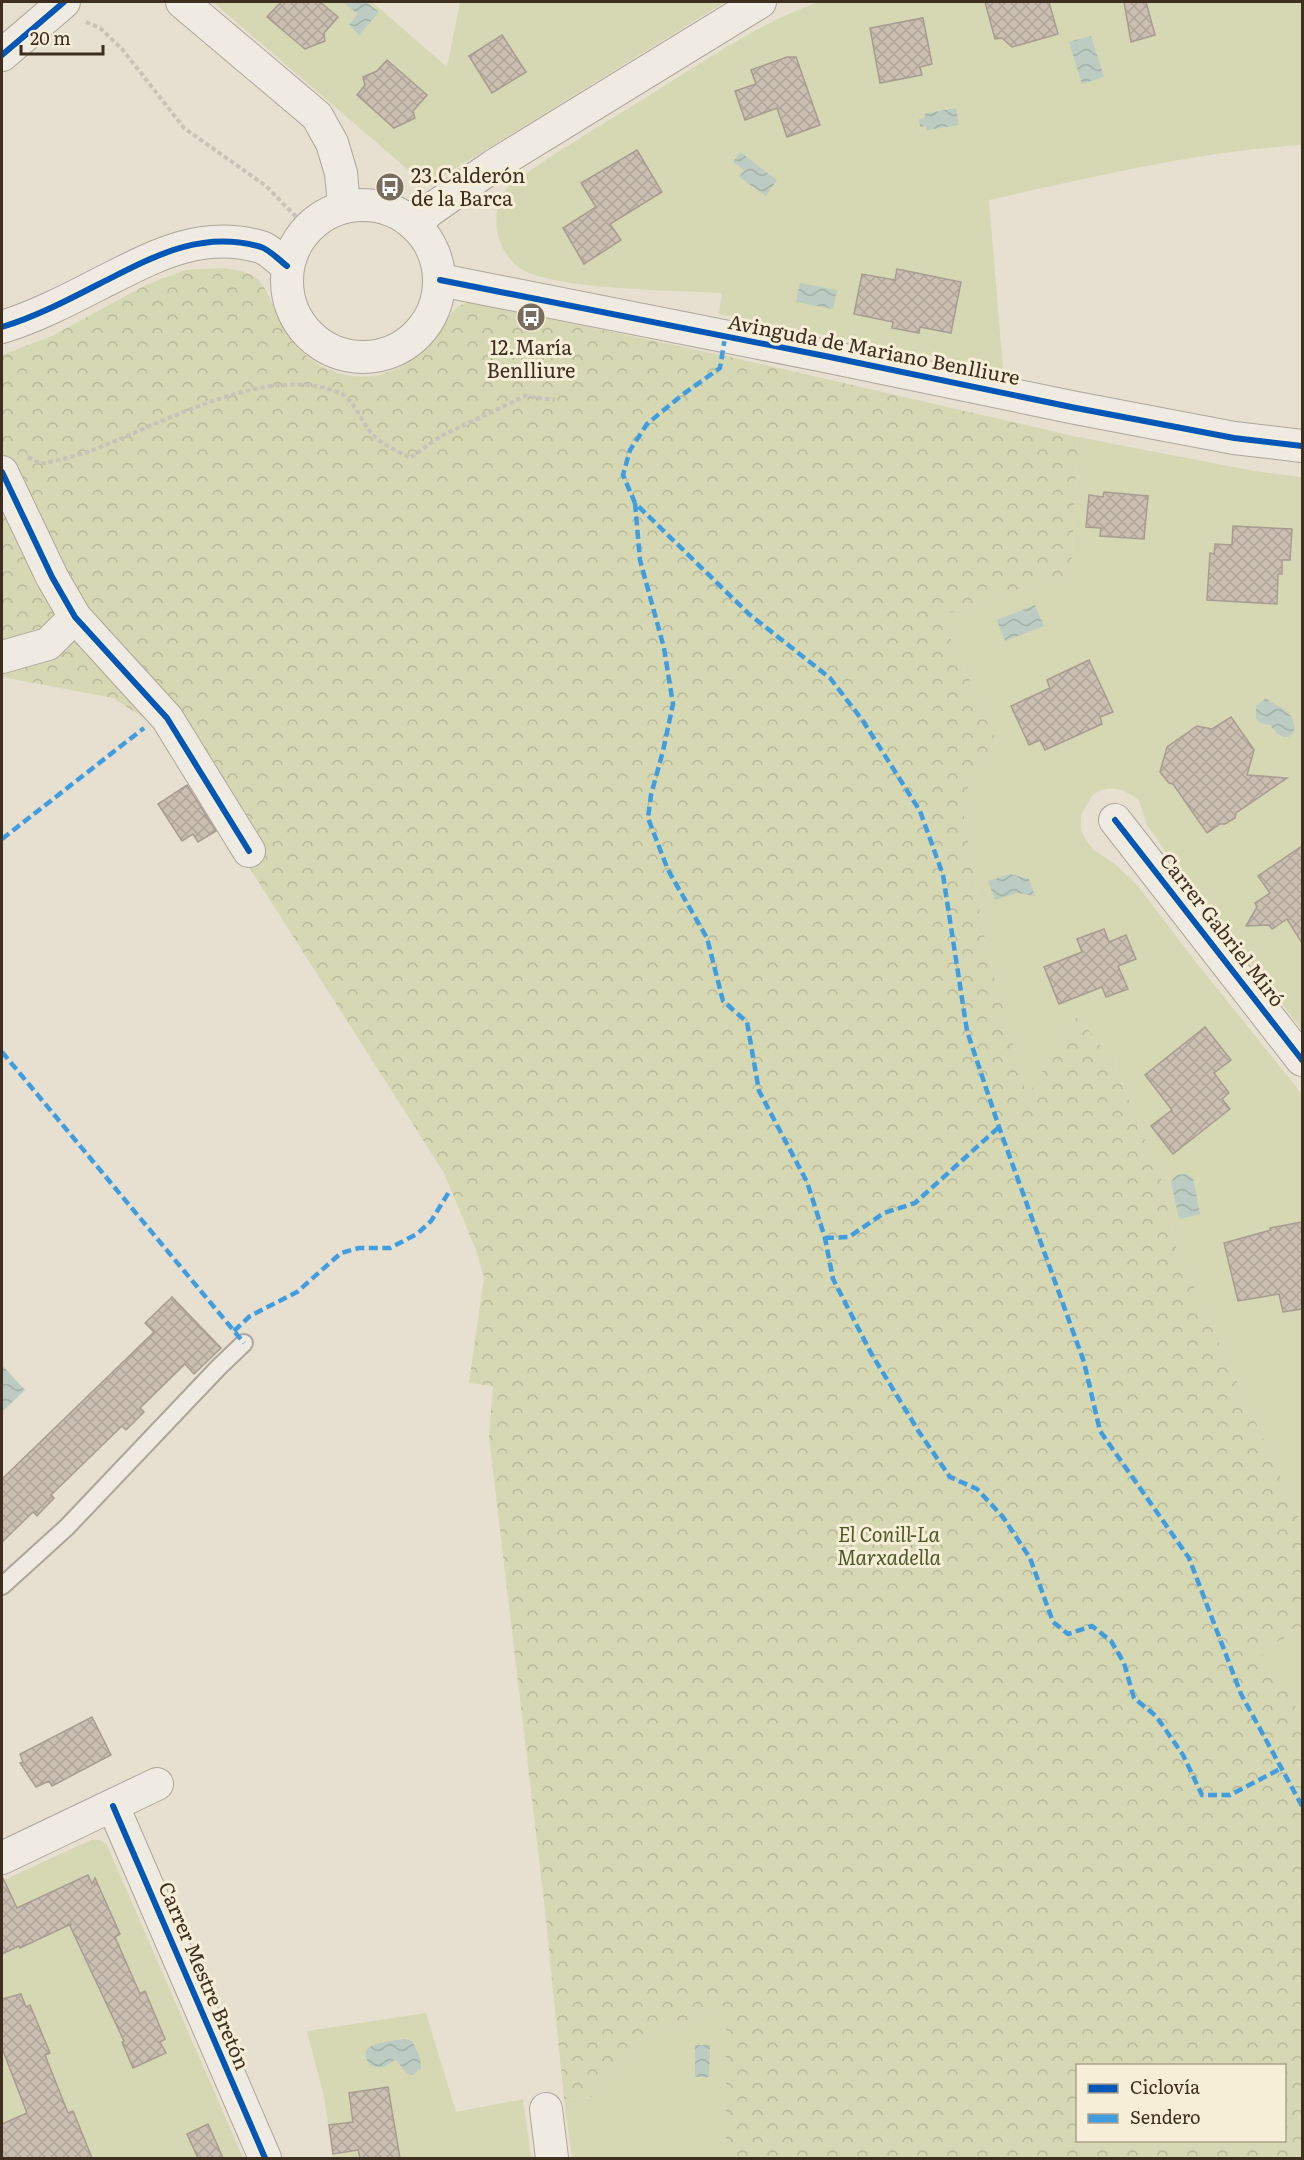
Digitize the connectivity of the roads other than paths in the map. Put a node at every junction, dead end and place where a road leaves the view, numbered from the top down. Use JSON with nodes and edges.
{"nodes":[{"id":1,"x":182,"y":2,"type":"edge"},
{"id":2,"x":760,"y":2,"type":"edge"},
{"id":3,"x":73,"y":11,"type":"edge"},
{"id":4,"x":2,"y":55,"type":"edge"},
{"id":5,"x":344,"y":206,"type":"junction"},
{"id":6,"x":415,"y":224,"type":"junction"},
{"id":7,"x":287,"y":266,"type":"junction"},
{"id":8,"x":440,"y":280,"type":"junction"},
{"id":9,"x":2,"y":327,"type":"edge"},
{"id":10,"x":1302,"y":446,"type":"edge"},
{"id":11,"x":11,"y":463,"type":"edge"},
{"id":12,"x":75,"y":617,"type":"junction"},
{"id":13,"x":2,"y":657,"type":"edge"},
{"id":14,"x":1114,"y":820,"type":"dead end"},
{"id":15,"x":249,"y":851,"type":"dead end"},
{"id":16,"x":1302,"y":1060,"type":"edge"},
{"id":17,"x":244,"y":1343,"type":"dead end"},
{"id":18,"x":2,"y":1587,"type":"edge"},
{"id":19,"x":157,"y":1784,"type":"dead end"},
{"id":20,"x":113,"y":1806,"type":"junction"},
{"id":21,"x":2,"y":1858,"type":"edge"},
{"id":22,"x":546,"y":2109,"type":"dead end"},
{"id":23,"x":265,"y":2158,"type":"edge"},
{"id":24,"x":552,"y":2158,"type":"edge"}],
"edges":[{"from":1,"to":5,"type":"street"},
{"from":2,"to":6,"type":"street"},
{"from":3,"to":4,"type":"street"},
{"from":5,"to":6,"type":"street"},
{"from":5,"to":7,"type":"street"},
{"from":6,"to":8,"type":"street"},
{"from":7,"to":8,"type":"street"},
{"from":7,"to":9,"type":"street"},
{"from":8,"to":10,"type":"street","name":"Avinguda de Mariano Benlliure"},
{"from":11,"to":12,"type":"street"},
{"from":12,"to":13,"type":"street"},
{"from":12,"to":15,"type":"street"},
{"from":14,"to":16,"type":"street","name":"Carrer Gabriel Miró"},
{"from":17,"to":18,"type":"lane"},
{"from":19,"to":20,"type":"street"},
{"from":20,"to":21,"type":"street"},
{"from":20,"to":23,"type":"street","name":"Carrer Mestre Bretón"},
{"from":22,"to":24,"type":"street"}]}
